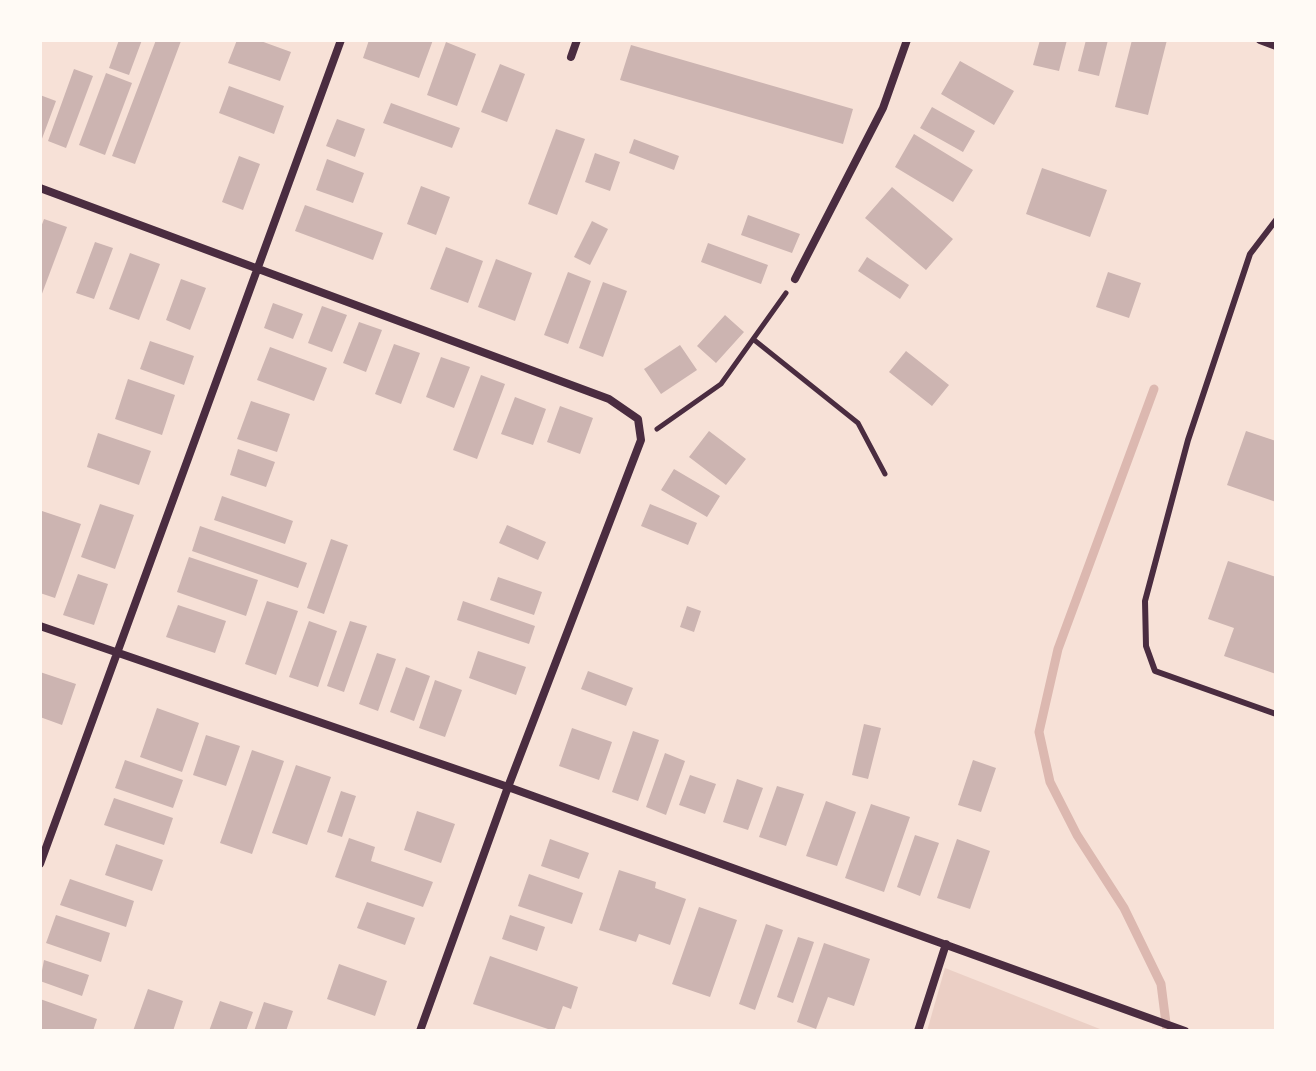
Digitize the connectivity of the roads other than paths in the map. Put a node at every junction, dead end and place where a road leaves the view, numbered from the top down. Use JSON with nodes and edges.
{"nodes":[{"id":1,"x":341,"y":40,"type":"edge"},
{"id":2,"x":577,"y":40,"type":"edge"},
{"id":3,"x":907,"y":40,"type":"edge"},
{"id":4,"x":1260,"y":40,"type":"edge"},
{"id":5,"x":1276,"y":46,"type":"edge"},
{"id":6,"x":571,"y":57,"type":"dead end"},
{"id":7,"x":40,"y":188,"type":"edge"},
{"id":8,"x":1276,"y":220,"type":"edge"},
{"id":9,"x":258,"y":268,"type":"junction"},
{"id":10,"x":795,"y":279,"type":"road end"},
{"id":11,"x":40,"y":626,"type":"edge"},
{"id":12,"x":117,"y":652,"type":"junction"},
{"id":13,"x":1276,"y":714,"type":"edge"},
{"id":14,"x":508,"y":787,"type":"junction"},
{"id":15,"x":40,"y":864,"type":"edge"},
{"id":16,"x":946,"y":944,"type":"junction"},
{"id":17,"x":420,"y":1031,"type":"edge"},
{"id":18,"x":918,"y":1031,"type":"edge"},
{"id":19,"x":1185,"y":1031,"type":"edge"}],
"edges":[{"from":1,"to":9,"type":"street"},
{"from":2,"to":6,"type":"street"},
{"from":3,"to":10,"type":"street"},
{"from":4,"to":5,"type":"street"},
{"from":7,"to":9,"type":"street"},
{"from":8,"to":13,"type":"lane"},
{"from":9,"to":12,"type":"street"},
{"from":9,"to":14,"type":"street"},
{"from":11,"to":12,"type":"street"},
{"from":12,"to":14,"type":"street"},
{"from":12,"to":15,"type":"street"},
{"from":14,"to":16,"type":"street"},
{"from":14,"to":17,"type":"street"},
{"from":16,"to":18,"type":"street"},
{"from":16,"to":19,"type":"street"}]}
